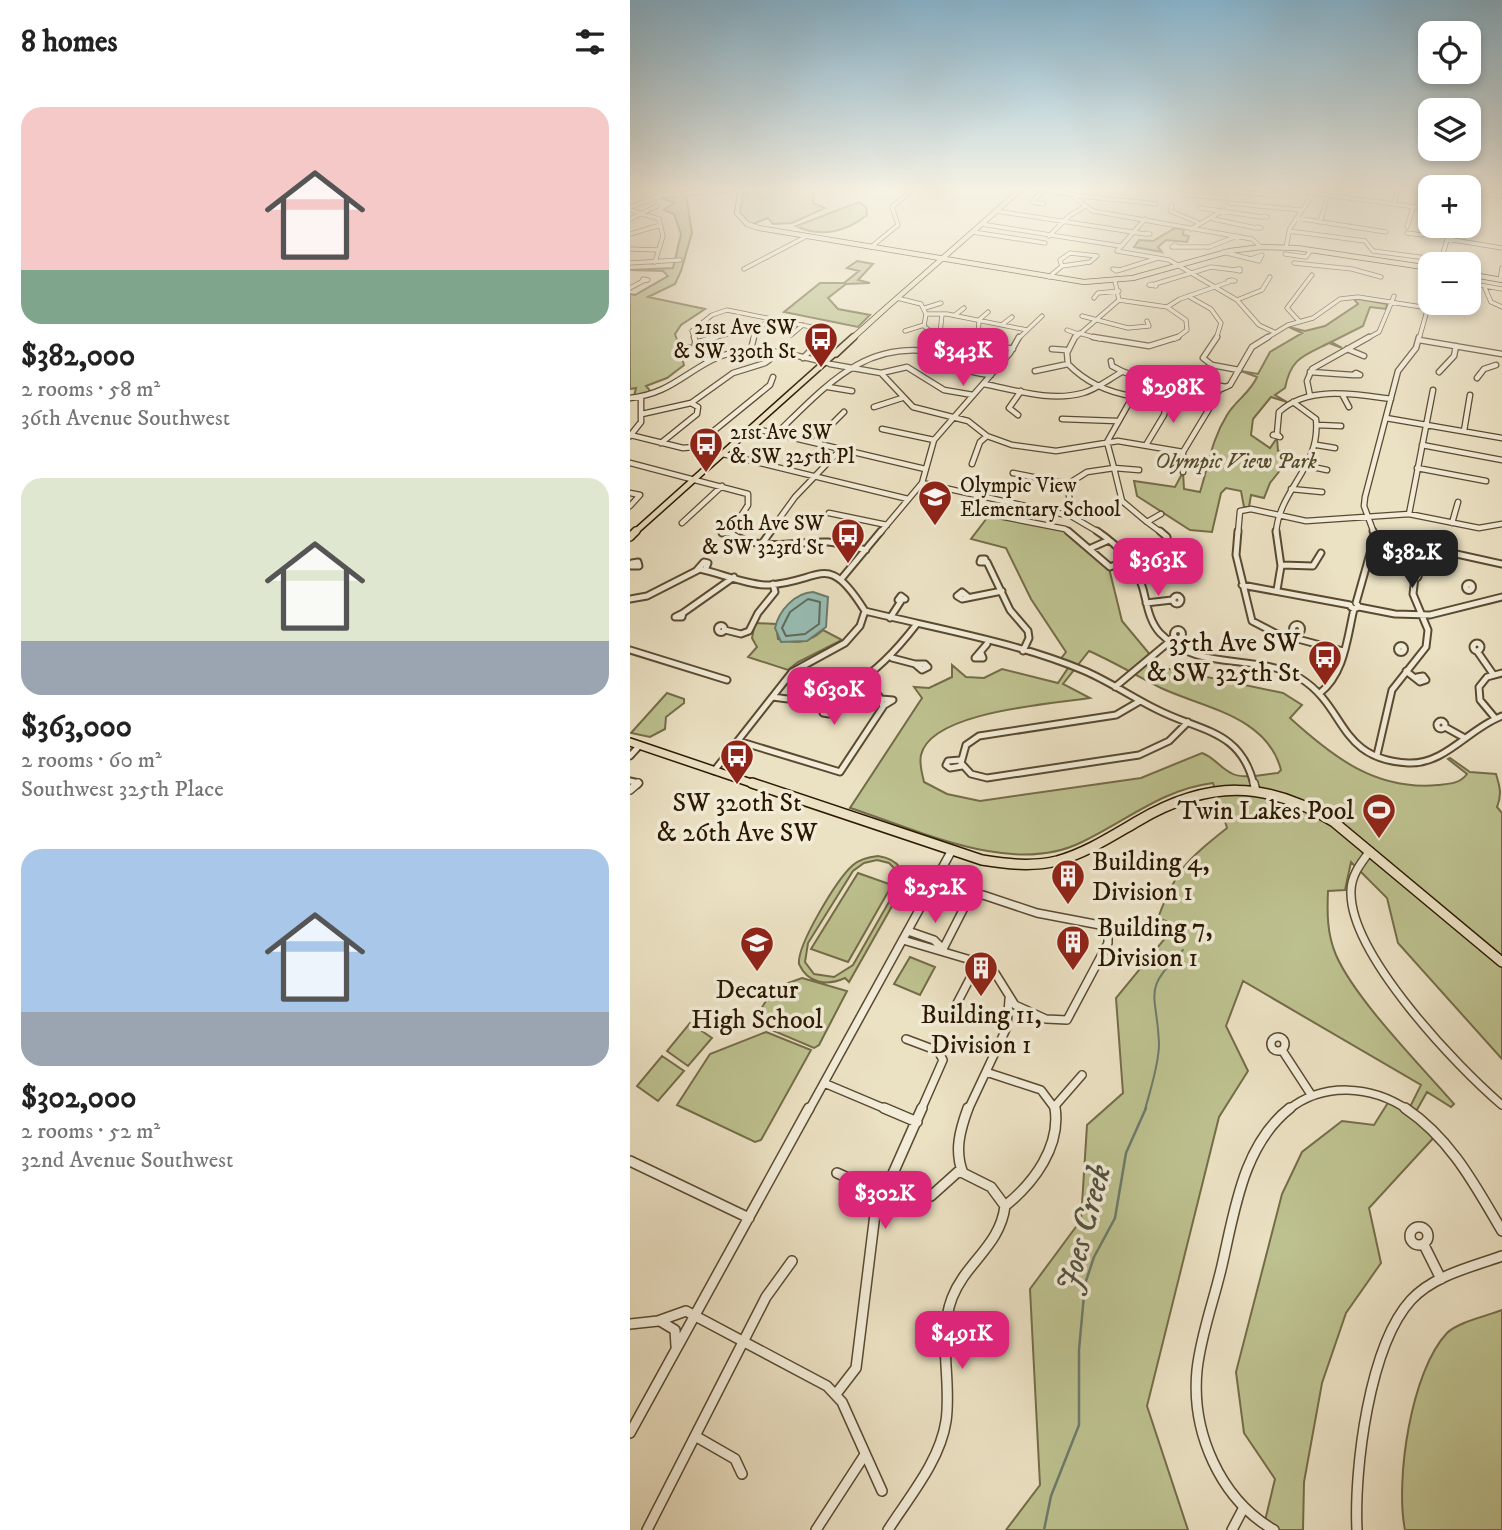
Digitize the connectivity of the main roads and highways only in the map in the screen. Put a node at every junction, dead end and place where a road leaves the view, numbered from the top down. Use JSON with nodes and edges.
{"nodes":[{"id":1,"x":941,"y":259,"type":"edge"},
{"id":2,"x":943,"y":259,"type":"edge"},
{"id":3,"x":944,"y":259,"type":"edge"},
{"id":4,"x":1198,"y":259,"type":"edge"},
{"id":5,"x":1373,"y":259,"type":"edge"},
{"id":6,"x":1418,"y":266,"type":"edge"},
{"id":7,"x":988,"y":268,"type":"junction"},
{"id":8,"x":1000,"y":268,"type":"junction"},
{"id":9,"x":1039,"y":276,"type":"junction"},
{"id":10,"x":1481,"y":276,"type":"edge"},
{"id":11,"x":1501,"y":280,"type":"edge"},
{"id":12,"x":630,"y":537,"type":"edge"},
{"id":13,"x":630,"y":742,"type":"edge"},
{"id":14,"x":1502,"y":962,"type":"edge"}],
"edges":[{"from":1,"to":12,"type":"main road"},
{"from":2,"to":7,"type":"main road"},
{"from":3,"to":8,"type":"main road"},
{"from":4,"to":9,"type":"main road"},
{"from":5,"to":6,"type":"main road"},
{"from":7,"to":8,"type":"main road"},
{"from":7,"to":9,"type":"main road"},
{"from":8,"to":9,"type":"main road"},
{"from":10,"to":11,"type":"main road"},
{"from":13,"to":14,"type":"main road"}]}
